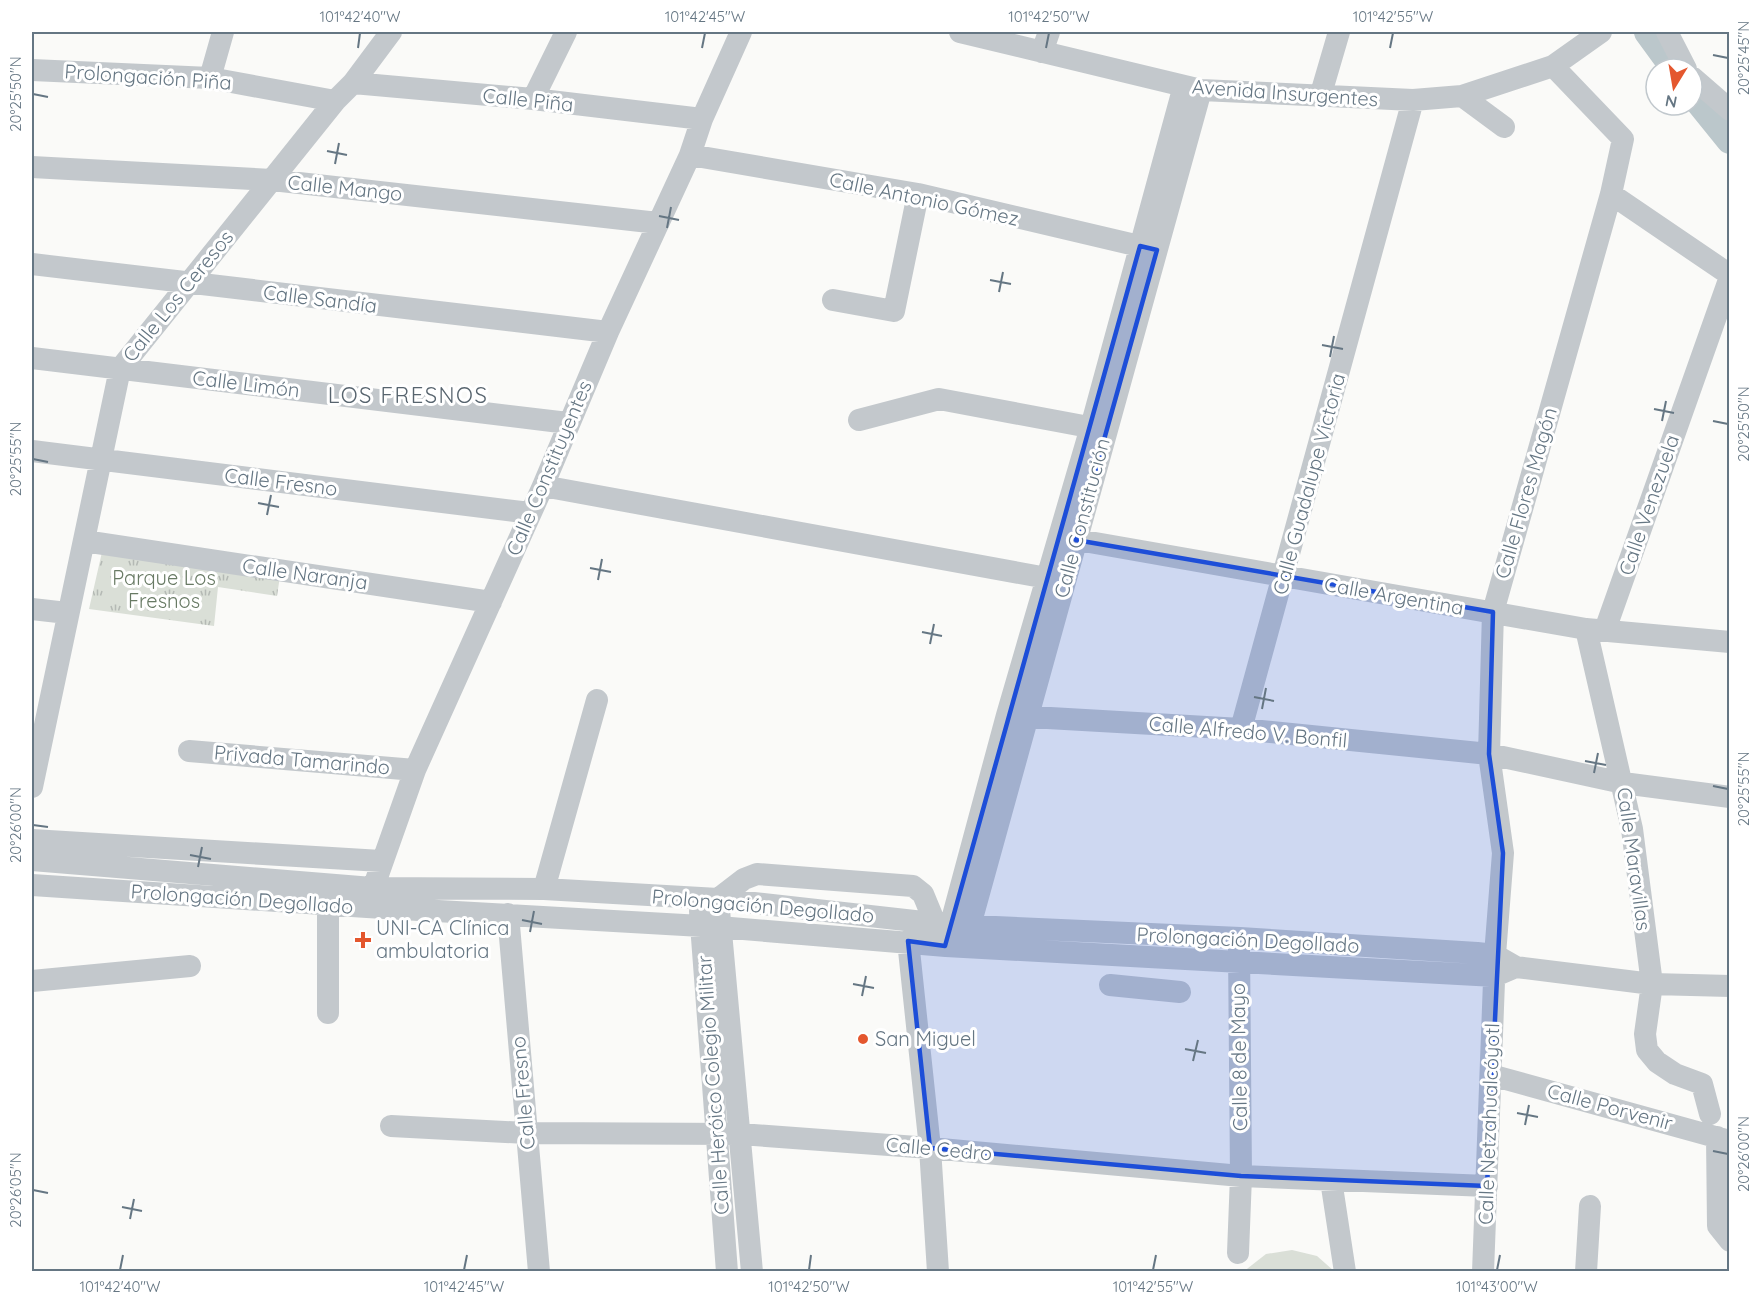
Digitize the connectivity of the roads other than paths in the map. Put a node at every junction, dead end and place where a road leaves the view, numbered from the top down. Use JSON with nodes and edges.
{"nodes":[{"id":1,"x":222,"y":32,"type":"edge"},
{"id":2,"x":566,"y":32,"type":"edge"},
{"id":3,"x":741,"y":32,"type":"edge"},
{"id":4,"x":960,"y":32,"type":"edge"},
{"id":5,"x":1339,"y":32,"type":"edge"},
{"id":6,"x":1601,"y":32,"type":"edge"},
{"id":7,"x":1667,"y":32,"type":"edge"},
{"id":8,"x":383,"y":33,"type":"edge"},
{"id":9,"x":1046,"y":42,"type":"edge"},
{"id":10,"x":1680,"y":57,"type":"edge"},
{"id":11,"x":1553,"y":66,"type":"junction"},
{"id":12,"x":32,"y":70,"type":"edge"},
{"id":13,"x":210,"y":78,"type":"junction"},
{"id":14,"x":353,"y":83,"type":"junction"},
{"id":15,"x":1704,"y":87,"type":"edge"},
{"id":16,"x":1192,"y":88,"type":"junction"},
{"id":17,"x":1462,"y":96,"type":"junction"},
{"id":18,"x":1320,"y":97,"type":"junction"},
{"id":19,"x":533,"y":99,"type":"junction"},
{"id":20,"x":1413,"y":100,"type":"junction"},
{"id":21,"x":335,"y":101,"type":"junction"},
{"id":22,"x":1730,"y":110,"type":"edge"},
{"id":23,"x":702,"y":119,"type":"junction"},
{"id":24,"x":1504,"y":127,"type":"dead end"},
{"id":25,"x":690,"y":155,"type":"junction"},
{"id":26,"x":32,"y":167,"type":"edge"},
{"id":27,"x":272,"y":180,"type":"junction"},
{"id":28,"x":918,"y":194,"type":"junction"},
{"id":29,"x":1611,"y":194,"type":"junction"},
{"id":30,"x":658,"y":223,"type":"junction"},
{"id":31,"x":1148,"y":248,"type":"junction"},
{"id":32,"x":32,"y":264,"type":"edge"},
{"id":33,"x":1730,"y":276,"type":"edge"},
{"id":34,"x":187,"y":284,"type":"junction"},
{"id":35,"x":832,"y":300,"type":"dead end"},
{"id":36,"x":608,"y":332,"type":"junction"},
{"id":37,"x":32,"y":358,"type":"edge"},
{"id":38,"x":120,"y":369,"type":"junction"},
{"id":39,"x":859,"y":420,"type":"dead end"},
{"id":40,"x":568,"y":423,"type":"junction"},
{"id":41,"x":1099,"y":429,"type":"junction"},
{"id":42,"x":32,"y":451,"type":"edge"},
{"id":43,"x":99,"y":458,"type":"junction"},
{"id":44,"x":543,"y":486,"type":"junction"},
{"id":45,"x":530,"y":513,"type":"junction"},
{"id":46,"x":1068,"y":538,"type":"junction"},
{"id":47,"x":84,"y":542,"type":"junction"},
{"id":48,"x":1284,"y":577,"type":"junction"},
{"id":49,"x":1047,"y":578,"type":"junction"},
{"id":50,"x":491,"y":602,"type":"junction"},
{"id":51,"x":32,"y":609,"type":"edge"},
{"id":52,"x":1493,"y":612,"type":"junction"},
{"id":53,"x":67,"y":613,"type":"junction"},
{"id":54,"x":1595,"y":630,"type":"junction"},
{"id":55,"x":1730,"y":642,"type":"edge"},
{"id":56,"x":597,"y":700,"type":"dead end"},
{"id":57,"x":1017,"y":717,"type":"junction"},
{"id":58,"x":1241,"y":729,"type":"junction"},
{"id":59,"x":189,"y":751,"type":"dead end"},
{"id":60,"x":1489,"y":754,"type":"junction"},
{"id":61,"x":415,"y":770,"type":"junction"},
{"id":62,"x":1623,"y":783,"type":"junction"},
{"id":63,"x":32,"y":787,"type":"edge"},
{"id":64,"x":1730,"y":797,"type":"edge"},
{"id":65,"x":32,"y":840,"type":"edge"},
{"id":66,"x":32,"y":860,"type":"edge"},
{"id":67,"x":381,"y":861,"type":"junction"},
{"id":68,"x":32,"y":885,"type":"edge"},
{"id":69,"x":544,"y":889,"type":"junction"},
{"id":70,"x":370,"y":898,"type":"junction"},
{"id":71,"x":709,"y":898,"type":"junction"},
{"id":72,"x":328,"y":904,"type":"junction"},
{"id":73,"x":508,"y":914,"type":"junction"},
{"id":74,"x":710,"y":927,"type":"junction"},
{"id":75,"x":953,"y":934,"type":"junction"},
{"id":76,"x":1240,"y":938,"type":"junction"},
{"id":77,"x":908,"y":941,"type":"junction"},
{"id":78,"x":1147,"y":956,"type":"junction"},
{"id":79,"x":1238,"y":961,"type":"junction"},
{"id":80,"x":190,"y":966,"type":"dead end"},
{"id":81,"x":1495,"y":966,"type":"junction"},
{"id":82,"x":32,"y":981,"type":"edge"},
{"id":83,"x":1652,"y":984,"type":"junction"},
{"id":84,"x":1110,"y":985,"type":"dead end"},
{"id":85,"x":1730,"y":986,"type":"edge"},
{"id":86,"x":1146,"y":988,"type":"junction"},
{"id":87,"x":1180,"y":992,"type":"dead end"},
{"id":88,"x":328,"y":1012,"type":"dead end"},
{"id":89,"x":1491,"y":1074,"type":"junction"},
{"id":90,"x":1710,"y":1114,"type":"dead end"},
{"id":91,"x":391,"y":1126,"type":"dead end"},
{"id":92,"x":526,"y":1133,"type":"junction"},
{"id":93,"x":740,"y":1134,"type":"junction"},
{"id":94,"x":717,"y":1136,"type":"junction"},
{"id":95,"x":1723,"y":1139,"type":"edge"},
{"id":96,"x":930,"y":1148,"type":"junction"},
{"id":97,"x":1241,"y":1176,"type":"junction"},
{"id":98,"x":1331,"y":1180,"type":"junction"},
{"id":99,"x":1487,"y":1186,"type":"junction"},
{"id":100,"x":1590,"y":1206,"type":"dead end"},
{"id":101,"x":1730,"y":1241,"type":"edge"},
{"id":102,"x":1238,"y":1253,"type":"dead end"},
{"id":103,"x":539,"y":1272,"type":"edge"},
{"id":104,"x":727,"y":1272,"type":"edge"},
{"id":105,"x":752,"y":1272,"type":"edge"},
{"id":106,"x":938,"y":1272,"type":"edge"},
{"id":107,"x":1345,"y":1272,"type":"edge"},
{"id":108,"x":1483,"y":1272,"type":"edge"},
{"id":109,"x":1586,"y":1272,"type":"edge"}],
"edges":[{"from":1,"to":13,"type":"street"},
{"from":2,"to":19,"type":"street"},
{"from":3,"to":23,"type":"street","name":"Calle Constituyentes"},
{"from":4,"to":9,"type":"street","name":"Avenida Insurgentes"},
{"from":5,"to":18,"type":"street"},
{"from":6,"to":11,"type":"street","name":"Avenida Insurgentes"},
{"from":7,"to":10,"type":"street"},
{"from":8,"to":14,"type":"street","name":"Calle Los Ceresos"},
{"from":9,"to":16,"type":"street","name":"Avenida Insurgentes"},
{"from":11,"to":17,"type":"street","name":"Avenida Insurgentes"},
{"from":11,"to":29,"type":"street","name":"Calle Flores Magón"},
{"from":12,"to":13,"type":"street","name":"Prolongación Piña"},
{"from":13,"to":21,"type":"street","name":"Prolongación Piña"},
{"from":14,"to":19,"type":"street","name":"Calle Piña"},
{"from":14,"to":21,"type":"street","name":"Calle Los Ceresos"},
{"from":15,"to":22,"type":"street"},
{"from":16,"to":18,"type":"street","name":"Avenida Insurgentes"},
{"from":16,"to":31,"type":"street","name":"Calle Constitución"},
{"from":17,"to":20,"type":"street","name":"Avenida Insurgentes"},
{"from":17,"to":24,"type":"street"},
{"from":18,"to":20,"type":"street","name":"Avenida Insurgentes"},
{"from":19,"to":23,"type":"street","name":"Calle Piña"},
{"from":20,"to":48,"type":"street","name":"Calle Guadalupe Victoria"},
{"from":21,"to":27,"type":"street","name":"Calle Los Ceresos"},
{"from":23,"to":25,"type":"street","name":"Calle Constituyentes"},
{"from":25,"to":28,"type":"street","name":"Calle Antonio Gómez"},
{"from":25,"to":30,"type":"street","name":"Calle Constituyentes"},
{"from":26,"to":27,"type":"street","name":"Calle Mango"},
{"from":27,"to":30,"type":"street","name":"Calle Mango"},
{"from":27,"to":34,"type":"street","name":"Calle Los Ceresos"},
{"from":28,"to":31,"type":"street","name":"Calle Antonio Gómez"},
{"from":28,"to":35,"type":"street"},
{"from":29,"to":33,"type":"street"},
{"from":29,"to":52,"type":"street","name":"Calle Flores Magón"},
{"from":30,"to":36,"type":"street","name":"Calle Constituyentes"},
{"from":31,"to":41,"type":"street","name":"Calle Constitución"},
{"from":32,"to":34,"type":"street","name":"Calle Sandía"},
{"from":33,"to":54,"type":"street","name":"Calle Venezuela"},
{"from":34,"to":36,"type":"street","name":"Calle Sandía"},
{"from":34,"to":38,"type":"street","name":"Calle Los Ceresos"},
{"from":36,"to":40,"type":"street","name":"Calle Constituyentes"},
{"from":37,"to":38,"type":"street","name":"Calle Limón"},
{"from":38,"to":40,"type":"street","name":"Calle Limón"},
{"from":38,"to":43,"type":"street","name":"Calle Los Ceresos"},
{"from":39,"to":41,"type":"street"},
{"from":40,"to":44,"type":"street","name":"Calle Constituyentes"},
{"from":41,"to":46,"type":"street","name":"Calle Constitución"},
{"from":42,"to":43,"type":"street","name":"Calle Fresno"},
{"from":43,"to":45,"type":"street","name":"Calle Fresno"},
{"from":43,"to":47,"type":"street","name":"Calle Los Ceresos"},
{"from":44,"to":45,"type":"street","name":"Calle Constituyentes"},
{"from":44,"to":49,"type":"street","name":"Calle Constitución"},
{"from":45,"to":50,"type":"street","name":"Calle Constituyentes"},
{"from":46,"to":48,"type":"street","name":"Calle Argentina"},
{"from":46,"to":49,"type":"street","name":"Calle Constitución"},
{"from":46,"to":57,"type":"street","name":"Calle Constitución"},
{"from":47,"to":50,"type":"street","name":"Calle Naranja"},
{"from":47,"to":53,"type":"street","name":"Calle Los Ceresos"},
{"from":48,"to":52,"type":"street","name":"Calle Argentina"},
{"from":48,"to":58,"type":"street","name":"Calle Guadalupe Victoria"},
{"from":49,"to":57,"type":"street","name":"Calle Constitución"},
{"from":50,"to":61,"type":"street","name":"Calle Constituyentes"},
{"from":51,"to":53,"type":"street"},
{"from":52,"to":54,"type":"street","name":"Calle Argentina"},
{"from":52,"to":60,"type":"street","name":"Calle Flores Magón"},
{"from":53,"to":63,"type":"street","name":"Calle Los Ceresos"},
{"from":54,"to":55,"type":"street","name":"Calle Argentina"},
{"from":54,"to":62,"type":"street","name":"Calle Maravillas"},
{"from":56,"to":69,"type":"street"},
{"from":57,"to":58,"type":"street","name":"Calle Alfredo V. Bonfil"},
{"from":57,"to":75,"type":"street","name":"Calle Constitución"},
{"from":58,"to":60,"type":"street","name":"Calle Alfredo V. Bonfil"},
{"from":59,"to":61,"type":"street","name":"Privada Tamarindo"},
{"from":60,"to":62,"type":"street","name":"Calle Alfredo V. Bonfil"},
{"from":60,"to":81,"type":"street","name":"Calle Flores Magón"},
{"from":61,"to":67,"type":"street","name":"Calle Constituyentes"},
{"from":62,"to":64,"type":"street","name":"Calle Alfredo V. Bonfil"},
{"from":62,"to":83,"type":"street","name":"Calle Maravillas"},
{"from":65,"to":67,"type":"street"},
{"from":66,"to":70,"type":"street","name":"Prolongación Degollado"},
{"from":67,"to":70,"type":"street","name":"Calle Constituyentes"},
{"from":68,"to":72,"type":"street","name":"Prolongación Degollado"},
{"from":69,"to":70,"type":"street","name":"Prolongación Degollado"},
{"from":69,"to":71,"type":"street","name":"Prolongación Degollado"},
{"from":70,"to":72,"type":"street","name":"Prolongación Degollado"},
{"from":70,"to":73,"type":"street","name":"Prolongación Degollado"},
{"from":71,"to":74,"type":"street","name":"Calle Heróico Colegio Militar"},
{"from":71,"to":75,"type":"street","name":"Prolongación Degollado"},
{"from":71,"to":75,"type":"street"},
{"from":72,"to":88,"type":"street"},
{"from":73,"to":74,"type":"street","name":"Prolongación Degollado"},
{"from":73,"to":92,"type":"street","name":"Calle Fresno"},
{"from":74,"to":77,"type":"street","name":"Prolongación Degollado"},
{"from":74,"to":93,"type":"street","name":"Calle Heróico Colegio Militar"},
{"from":74,"to":94,"type":"street","name":"Calle Heróico Colegio Militar"},
{"from":75,"to":76,"type":"street","name":"Prolongación Degollado"},
{"from":75,"to":77,"type":"street","name":"Prolongación Degollado"},
{"from":75,"to":78,"type":"street","name":"Prolongación Degollado"},
{"from":76,"to":79,"type":"street","name":"Calle 8 de Mayo"},
{"from":76,"to":81,"type":"street","name":"Prolongación Degollado"},
{"from":77,"to":96,"type":"street"},
{"from":78,"to":79,"type":"street","name":"Prolongación Degollado"},
{"from":78,"to":86,"type":"street"},
{"from":79,"to":81,"type":"street","name":"Prolongación Degollado"},
{"from":79,"to":97,"type":"street","name":"Calle 8 de Mayo"},
{"from":80,"to":82,"type":"street"},
{"from":81,"to":83,"type":"street"},
{"from":81,"to":89,"type":"street","name":"Calle Netzahualcóyotl"},
{"from":83,"to":85,"type":"street"},
{"from":83,"to":90,"type":"street","name":"Calle Maravillas"},
{"from":84,"to":86,"type":"street"},
{"from":86,"to":87,"type":"street"},
{"from":89,"to":95,"type":"street","name":"Calle Porvenir"},
{"from":89,"to":99,"type":"street","name":"Calle Netzahualcóyotl"},
{"from":91,"to":92,"type":"street","name":"Calle Cedro"},
{"from":92,"to":94,"type":"street","name":"Calle Cedro"},
{"from":92,"to":103,"type":"street","name":"Calle Fresno"},
{"from":93,"to":94,"type":"street","name":"Calle Cedro"},
{"from":93,"to":96,"type":"street","name":"Calle Cedro"},
{"from":93,"to":105,"type":"street","name":"Calle Heróico Colegio Militar"},
{"from":94,"to":104,"type":"street","name":"Calle Heróico Colegio Militar"},
{"from":95,"to":101,"type":"street"},
{"from":96,"to":97,"type":"street","name":"Calle Cedro"},
{"from":96,"to":106,"type":"street"},
{"from":97,"to":98,"type":"street","name":"Calle Cedro"},
{"from":97,"to":102,"type":"street","name":"Calle 8 de Mayo"},
{"from":98,"to":99,"type":"street","name":"Calle Cedro"},
{"from":98,"to":107,"type":"street"},
{"from":99,"to":108,"type":"street","name":"Calle Netzahualcóyotl"},
{"from":100,"to":109,"type":"street"}]}
